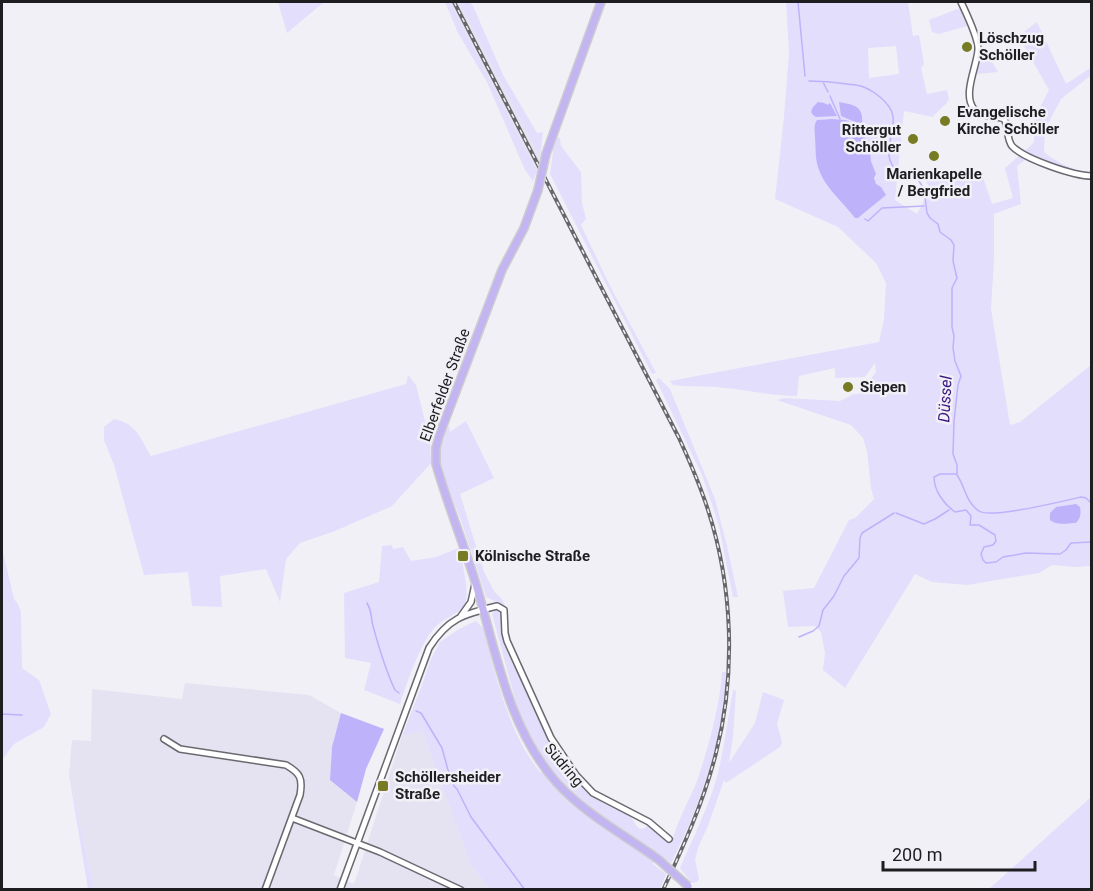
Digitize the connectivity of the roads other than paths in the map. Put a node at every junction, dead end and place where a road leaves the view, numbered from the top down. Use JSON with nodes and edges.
{"nodes":[{"id":1,"x":601,"y":2,"type":"edge"},
{"id":2,"x":962,"y":2,"type":"edge"},
{"id":3,"x":1092,"y":176,"type":"edge"},
{"id":4,"x":475,"y":583,"type":"junction"},
{"id":5,"x":483,"y":609,"type":"junction"},
{"id":6,"x":459,"y":617,"type":"junction"},
{"id":7,"x":164,"y":739,"type":"dead end"},
{"id":8,"x":292,"y":818,"type":"junction"},
{"id":9,"x":669,"y":839,"type":"dead end"},
{"id":10,"x":357,"y":843,"type":"junction"},
{"id":11,"x":690,"y":888,"type":"edge"},
{"id":12,"x":265,"y":890,"type":"edge"},
{"id":13,"x":340,"y":890,"type":"edge"},
{"id":14,"x":461,"y":890,"type":"edge"}],
"edges":[{"from":1,"to":4,"type":"main road","name":"Elberfelder Straße","bridge":true},
{"from":2,"to":3,"type":"street"},
{"from":4,"to":5,"type":"main road","name":"Elberfelder Straße"},
{"from":4,"to":6,"type":"street"},
{"from":5,"to":6,"type":"street"},
{"from":5,"to":9,"type":"street"},
{"from":5,"to":11,"type":"main road","name":"Südring","bridge":true},
{"from":6,"to":10,"type":"street"},
{"from":7,"to":8,"type":"street"},
{"from":8,"to":10,"type":"street"},
{"from":8,"to":12,"type":"street"},
{"from":10,"to":13,"type":"street"},
{"from":10,"to":14,"type":"street"}]}
